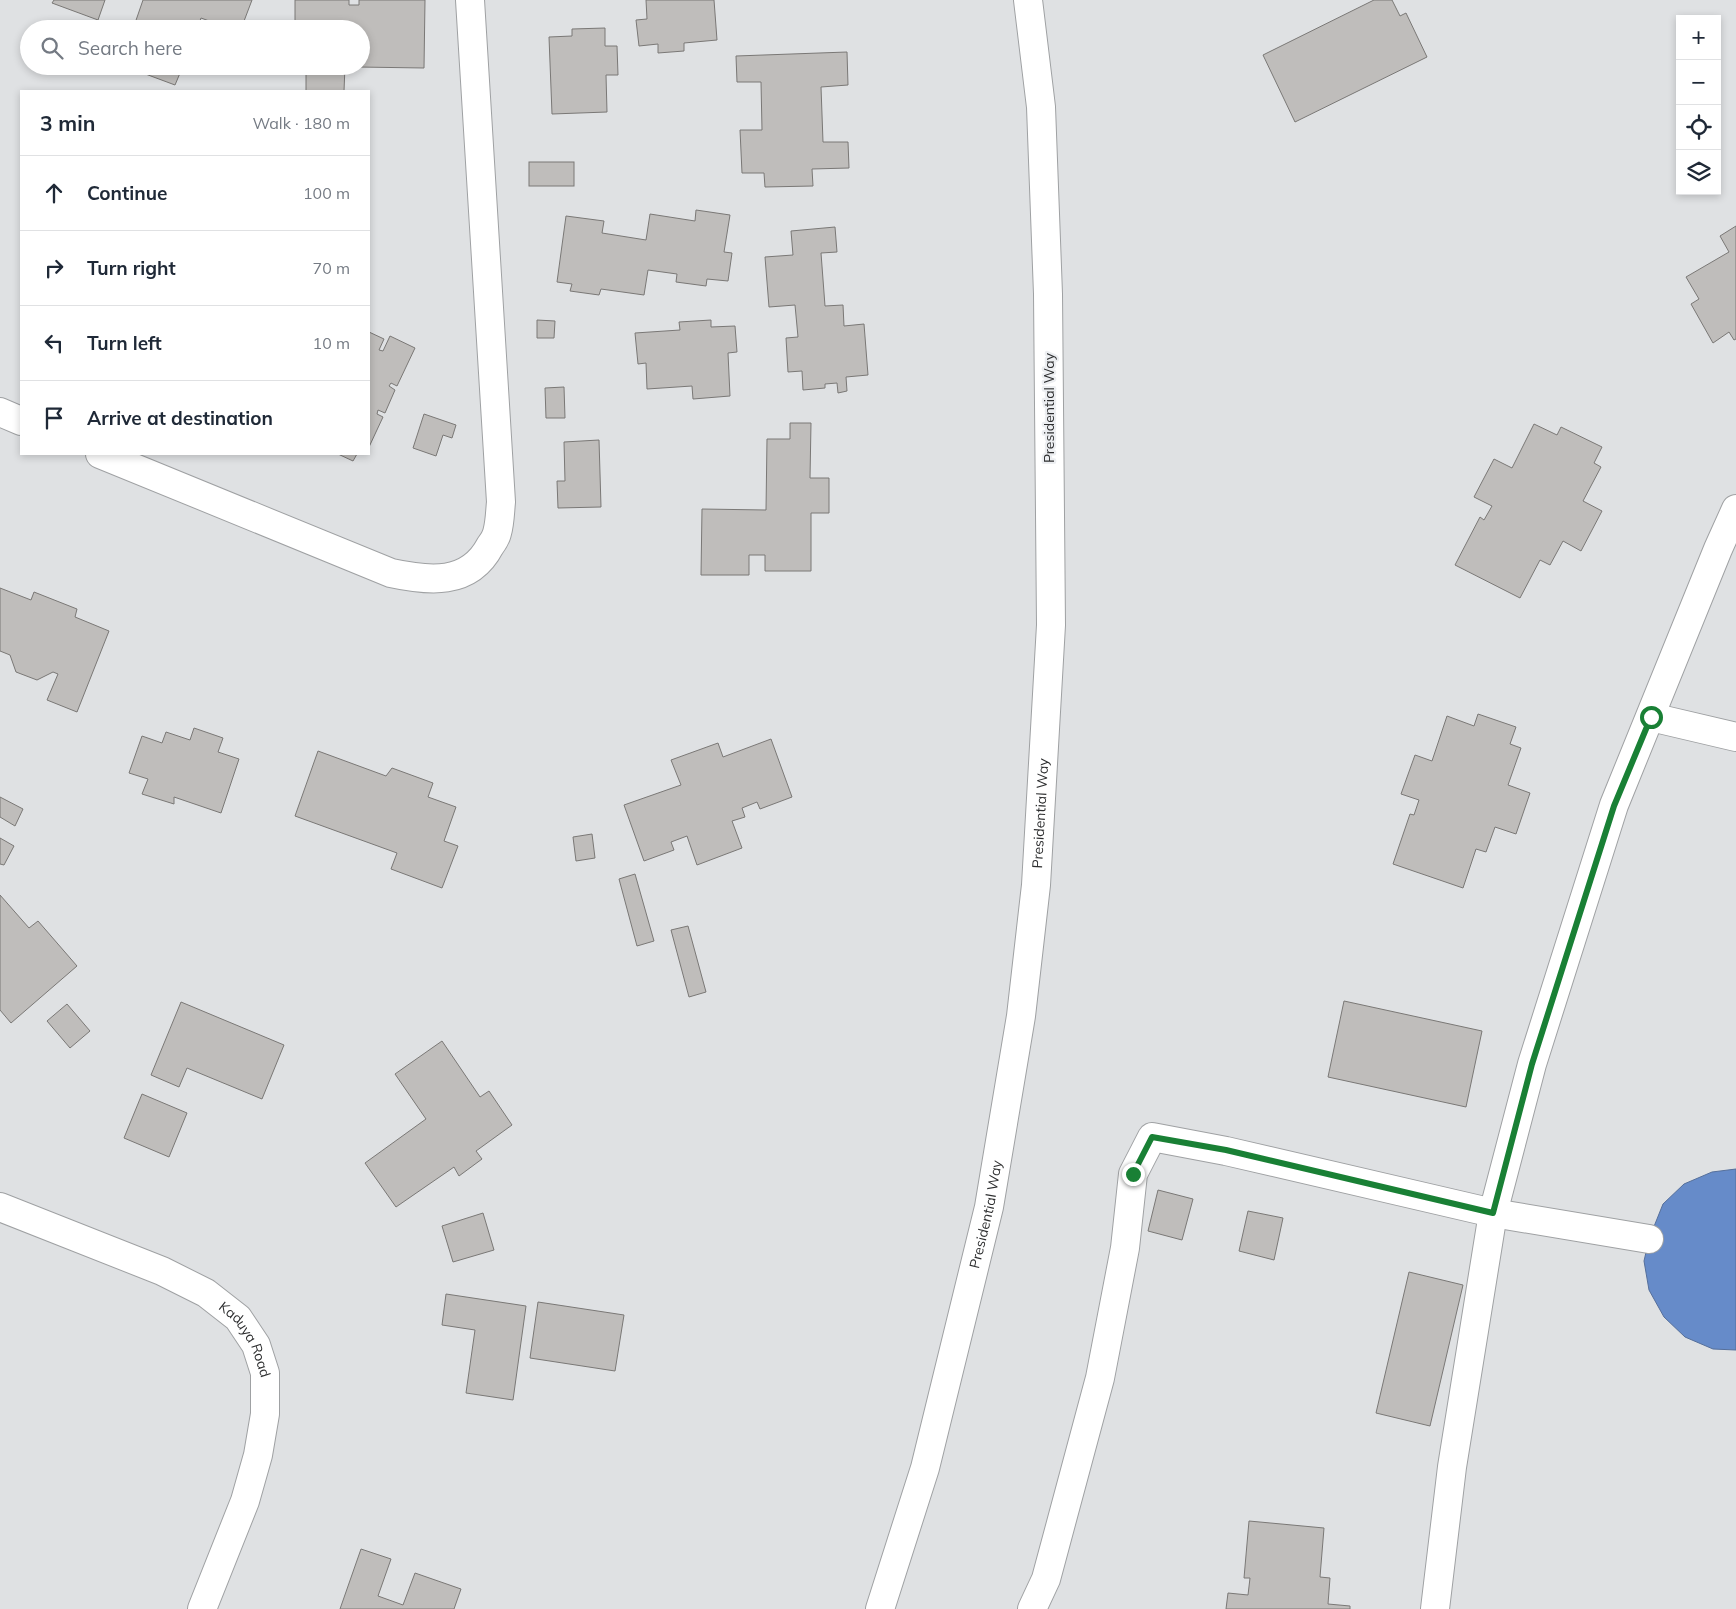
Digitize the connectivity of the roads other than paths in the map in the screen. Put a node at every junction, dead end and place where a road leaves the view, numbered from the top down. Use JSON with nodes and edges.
{"nodes":[{"id":1,"x":470,"y":0,"type":"edge"},
{"id":2,"x":1028,"y":0,"type":"edge"},
{"id":3,"x":0,"y":412,"type":"edge"},
{"id":4,"x":20,"y":421,"type":"edge"},
{"id":5,"x":102,"y":455,"type":"edge"},
{"id":6,"x":1736,"y":509,"type":"edge"},
{"id":7,"x":1651,"y":717,"type":"junction"},
{"id":8,"x":1736,"y":737,"type":"edge"},
{"id":9,"x":0,"y":1207,"type":"edge"},
{"id":10,"x":1493,"y":1213,"type":"junction"},
{"id":11,"x":1649,"y":1239,"type":"dead end"},
{"id":12,"x":202,"y":1609,"type":"edge"},
{"id":13,"x":880,"y":1609,"type":"edge"},
{"id":14,"x":1032,"y":1609,"type":"edge"},
{"id":15,"x":1435,"y":1609,"type":"edge"}],
"edges":[{"from":1,"to":5,"type":"street"},
{"from":2,"to":13,"type":"street","name":"Presidential Way"},
{"from":3,"to":4,"type":"street"},
{"from":6,"to":7,"type":"street"},
{"from":7,"to":8,"type":"street"},
{"from":7,"to":10,"type":"street"},
{"from":9,"to":12,"type":"street","name":"Kaduya Road"},
{"from":10,"to":11,"type":"street"},
{"from":10,"to":14,"type":"street"},
{"from":10,"to":15,"type":"street"}]}
